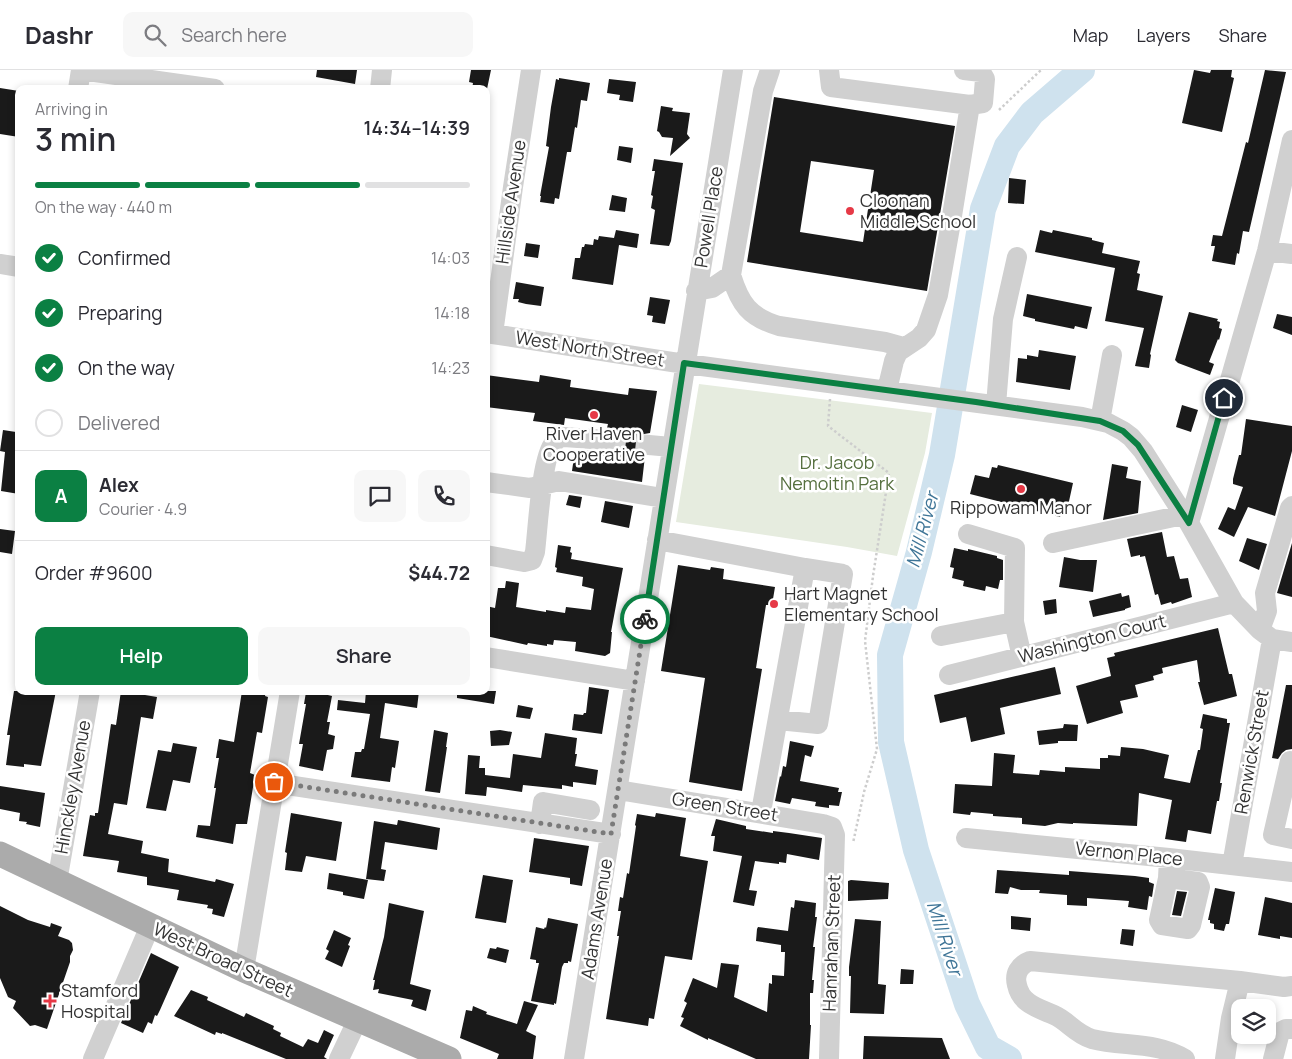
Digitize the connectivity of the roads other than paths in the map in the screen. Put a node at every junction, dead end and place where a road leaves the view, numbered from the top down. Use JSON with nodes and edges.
{"nodes":[{"id":1,"x":81,"y":70,"type":"edge"},
{"id":2,"x":382,"y":70,"type":"edge"},
{"id":3,"x":531,"y":70,"type":"edge"},
{"id":4,"x":733,"y":70,"type":"edge"},
{"id":5,"x":770,"y":70,"type":"edge"},
{"id":6,"x":828,"y":70,"type":"edge"},
{"id":7,"x":964,"y":70,"type":"edge"},
{"id":8,"x":79,"y":85,"type":"edge"},
{"id":9,"x":187,"y":85,"type":"edge"},
{"id":10,"x":380,"y":85,"type":"edge"},
{"id":11,"x":970,"y":105,"type":"junction"},
{"id":12,"x":1292,"y":140,"type":"edge"},
{"id":13,"x":1267,"y":251,"type":"junction"},
{"id":14,"x":1292,"y":254,"type":"edge"},
{"id":15,"x":1016,"y":257,"type":"dead end"},
{"id":16,"x":0,"y":264,"type":"edge"},
{"id":17,"x":15,"y":266,"type":"edge"},
{"id":18,"x":731,"y":274,"type":"junction"},
{"id":19,"x":696,"y":292,"type":"junction"},
{"id":20,"x":490,"y":333,"type":"edge"},
{"id":21,"x":903,"y":347,"type":"junction"},
{"id":22,"x":1112,"y":355,"type":"dead end"},
{"id":23,"x":684,"y":363,"type":"junction"},
{"id":24,"x":887,"y":390,"type":"junction"},
{"id":25,"x":994,"y":405,"type":"junction"},
{"id":26,"x":1100,"y":421,"type":"junction"},
{"id":27,"x":606,"y":440,"type":"tunnel mouth"},
{"id":28,"x":649,"y":445,"type":"tunnel mouth"},
{"id":29,"x":671,"y":447,"type":"junction"},
{"id":30,"x":490,"y":483,"type":"edge"},
{"id":31,"x":542,"y":485,"type":"junction"},
{"id":32,"x":663,"y":498,"type":"junction"},
{"id":33,"x":1292,"y":506,"type":"edge"},
{"id":34,"x":1186,"y":519,"type":"junction"},
{"id":35,"x":968,"y":534,"type":"dead end"},
{"id":36,"x":657,"y":540,"type":"junction"},
{"id":37,"x":1053,"y":543,"type":"dead end"},
{"id":38,"x":490,"y":556,"type":"edge"},
{"id":39,"x":805,"y":568,"type":"junction"},
{"id":40,"x":1234,"y":603,"type":"junction"},
{"id":41,"x":1014,"y":622,"type":"junction"},
{"id":42,"x":1266,"y":634,"type":"junction"},
{"id":43,"x":942,"y":636,"type":"dead end"},
{"id":44,"x":1292,"y":642,"type":"edge"},
{"id":45,"x":490,"y":657,"type":"edge"},
{"id":46,"x":1022,"y":657,"type":"junction"},
{"id":47,"x":949,"y":675,"type":"dead end"},
{"id":48,"x":635,"y":681,"type":"junction"},
{"id":49,"x":89,"y":695,"type":"edge"},
{"id":50,"x":289,"y":695,"type":"edge"},
{"id":51,"x":778,"y":720,"type":"junction"},
{"id":52,"x":1290,"y":761,"type":"dead end"},
{"id":53,"x":274,"y":782,"type":"junction"},
{"id":54,"x":618,"y":790,"type":"junction"},
{"id":55,"x":590,"y":810,"type":"dead end"},
{"id":56,"x":761,"y":812,"type":"junction"},
{"id":57,"x":540,"y":824,"type":"junction"},
{"id":58,"x":832,"y":827,"type":"joint"},
{"id":59,"x":611,"y":834,"type":"junction"},
{"id":60,"x":1282,"y":837,"type":"edge"},
{"id":61,"x":966,"y":838,"type":"dead end"},
{"id":62,"x":0,"y":854,"type":"edge"},
{"id":63,"x":1169,"y":858,"type":"junction"},
{"id":64,"x":1232,"y":865,"type":"junction"},
{"id":65,"x":1292,"y":872,"type":"edge"},
{"id":66,"x":1168,"y":878,"type":"dead end"},
{"id":67,"x":57,"y":882,"type":"junction"},
{"id":68,"x":150,"y":926,"type":"junction"},
{"id":69,"x":244,"y":970,"type":"junction"},
{"id":70,"x":1240,"y":981,"type":"junction"},
{"id":71,"x":1290,"y":989,"type":"edge"},
{"id":72,"x":357,"y":1020,"type":"junction"},
{"id":73,"x":1292,"y":1029,"type":"edge"},
{"id":74,"x":93,"y":1059,"type":"edge"},
{"id":75,"x":340,"y":1059,"type":"edge"},
{"id":76,"x":449,"y":1059,"type":"edge"},
{"id":77,"x":574,"y":1059,"type":"edge"},
{"id":78,"x":828,"y":1059,"type":"edge"},
{"id":79,"x":1185,"y":1059,"type":"edge"},
{"id":80,"x":1225,"y":1059,"type":"edge"},
{"id":81,"x":1273,"y":1059,"type":"edge"}],
"edges":[{"from":1,"to":8,"type":"street"},
{"from":1,"to":9,"type":"street"},
{"from":2,"to":10,"type":"street"},
{"from":3,"to":20,"type":"street","name":"Hillside Avenue"},
{"from":4,"to":19,"type":"street","name":"Powell Place"},
{"from":5,"to":18,"type":"street"},
{"from":6,"to":11,"type":"street"},
{"from":7,"to":11,"type":"street"},
{"from":11,"to":21,"type":"street"},
{"from":12,"to":13,"type":"street"},
{"from":13,"to":14,"type":"street"},
{"from":13,"to":34,"type":"street"},
{"from":15,"to":25,"type":"street"},
{"from":16,"to":17,"type":"street"},
{"from":18,"to":19,"type":"street"},
{"from":18,"to":21,"type":"street"},
{"from":19,"to":23,"type":"street","name":"Powell Place"},
{"from":20,"to":23,"type":"street","name":"West North Street"},
{"from":21,"to":24,"type":"street"},
{"from":22,"to":26,"type":"street"},
{"from":23,"to":24,"type":"street","name":"West North Street"},
{"from":23,"to":29,"type":"street","name":"Adams Avenue"},
{"from":24,"to":25,"type":"street","name":"West North Street"},
{"from":25,"to":26,"type":"street","name":"West North Street"},
{"from":26,"to":34,"type":"street","name":"West North Street"},
{"from":27,"to":31,"type":"street"},
{"from":28,"to":29,"type":"street"},
{"from":29,"to":32,"type":"street","name":"Adams Avenue"},
{"from":30,"to":31,"type":"street"},
{"from":31,"to":32,"type":"street"},
{"from":31,"to":38,"type":"street"},
{"from":32,"to":36,"type":"street","name":"Adams Avenue"},
{"from":33,"to":42,"type":"street","name":"Renwick Street"},
{"from":34,"to":37,"type":"street"},
{"from":34,"to":40,"type":"street","name":"West North Street"},
{"from":35,"to":41,"type":"street"},
{"from":36,"to":39,"type":"street"},
{"from":36,"to":48,"type":"street","name":"Adams Avenue"},
{"from":39,"to":51,"type":"street"},
{"from":39,"to":51,"type":"street"},
{"from":40,"to":42,"type":"street","name":"West North Street"},
{"from":40,"to":46,"type":"street","name":"Washington Court"},
{"from":41,"to":43,"type":"street"},
{"from":41,"to":46,"type":"street"},
{"from":42,"to":44,"type":"street"},
{"from":42,"to":64,"type":"street","name":"Renwick Street"},
{"from":45,"to":48,"type":"street"},
{"from":46,"to":47,"type":"street","name":"Washington Court"},
{"from":48,"to":54,"type":"street","name":"Adams Avenue"},
{"from":49,"to":67,"type":"street","name":"Hinckley Avenue"},
{"from":50,"to":53,"type":"street"},
{"from":51,"to":56,"type":"street"},
{"from":52,"to":60,"type":"street"},
{"from":53,"to":57,"type":"street"},
{"from":53,"to":69,"type":"street"},
{"from":54,"to":56,"type":"street","name":"Green Street"},
{"from":54,"to":59,"type":"street","name":"Adams Avenue"},
{"from":55,"to":57,"type":"street"},
{"from":56,"to":58,"type":"street","name":"Green Street"},
{"from":57,"to":59,"type":"street"},
{"from":58,"to":78,"type":"street","name":"Hanrahan Street"},
{"from":59,"to":77,"type":"street","name":"Adams Avenue"},
{"from":61,"to":63,"type":"street","name":"Vernon Place"},
{"from":62,"to":67,"type":"main road","name":"West Broad Street"},
{"from":63,"to":64,"type":"street","name":"Vernon Place"},
{"from":63,"to":66,"type":"street"},
{"from":64,"to":65,"type":"street","name":"Vernon Place"},
{"from":67,"to":68,"type":"main road","name":"West Broad Street"},
{"from":68,"to":69,"type":"main road","name":"West Broad Street"},
{"from":68,"to":74,"type":"street"},
{"from":69,"to":72,"type":"main road","name":"West Broad Street"},
{"from":70,"to":71,"type":"street"},
{"from":70,"to":79,"type":"street"},
{"from":70,"to":80,"type":"street"},
{"from":72,"to":75,"type":"street"},
{"from":72,"to":76,"type":"main road","name":"West Broad Street"},
{"from":73,"to":81,"type":"street"}]}
